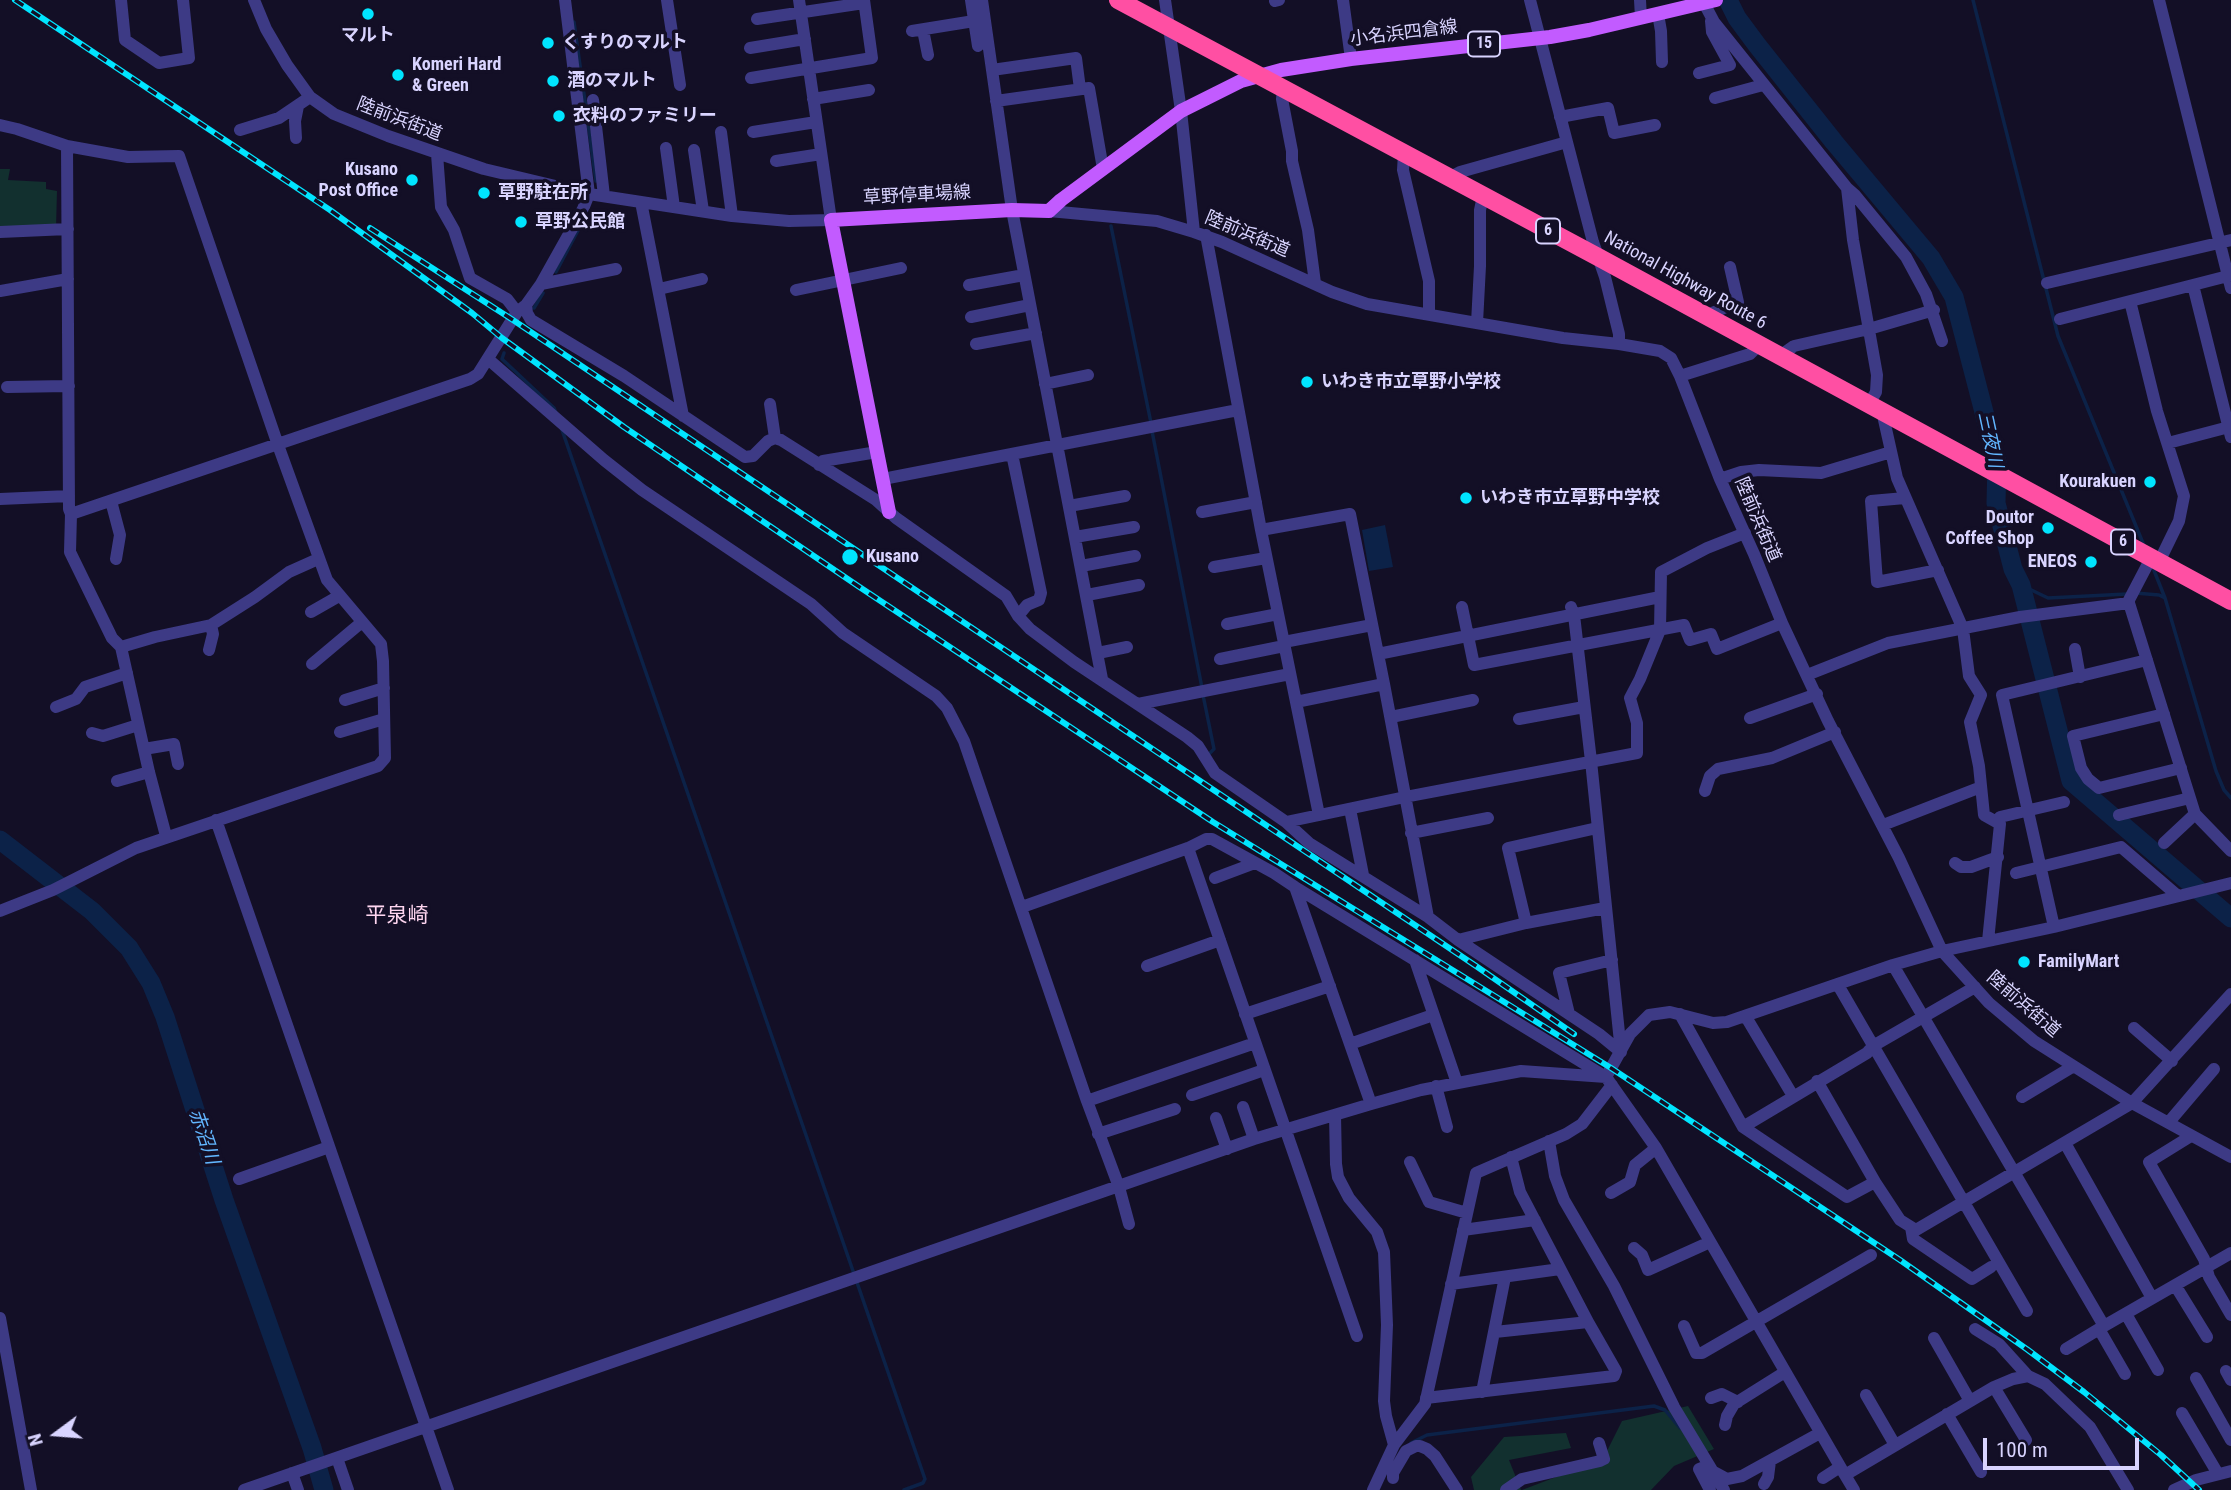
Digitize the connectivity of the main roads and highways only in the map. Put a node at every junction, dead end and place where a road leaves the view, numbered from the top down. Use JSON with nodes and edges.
{"nodes":[{"id":1,"x":1118,"y":0,"type":"edge"},
{"id":2,"x":1673,"y":5,"type":"edge"},
{"id":3,"x":1710,"y":6,"type":"edge"},
{"id":4,"x":1261,"y":76,"type":"junction"},
{"id":5,"x":889,"y":512,"type":"road end"},
{"id":6,"x":2231,"y":601,"type":"edge"}],
"edges":[{"from":1,"to":4,"type":"highway","name":"National Highway Route 6","number":"6"},
{"from":2,"to":3,"type":"main road","name":"小名浜四倉線","number":"15"},
{"from":2,"to":4,"type":"main road","name":"小名浜四倉線","number":"15"},
{"from":4,"to":5,"type":"main road","name":"草野停車場線"},
{"from":4,"to":6,"type":"highway","name":"National Highway Route 6","number":"6"}]}
